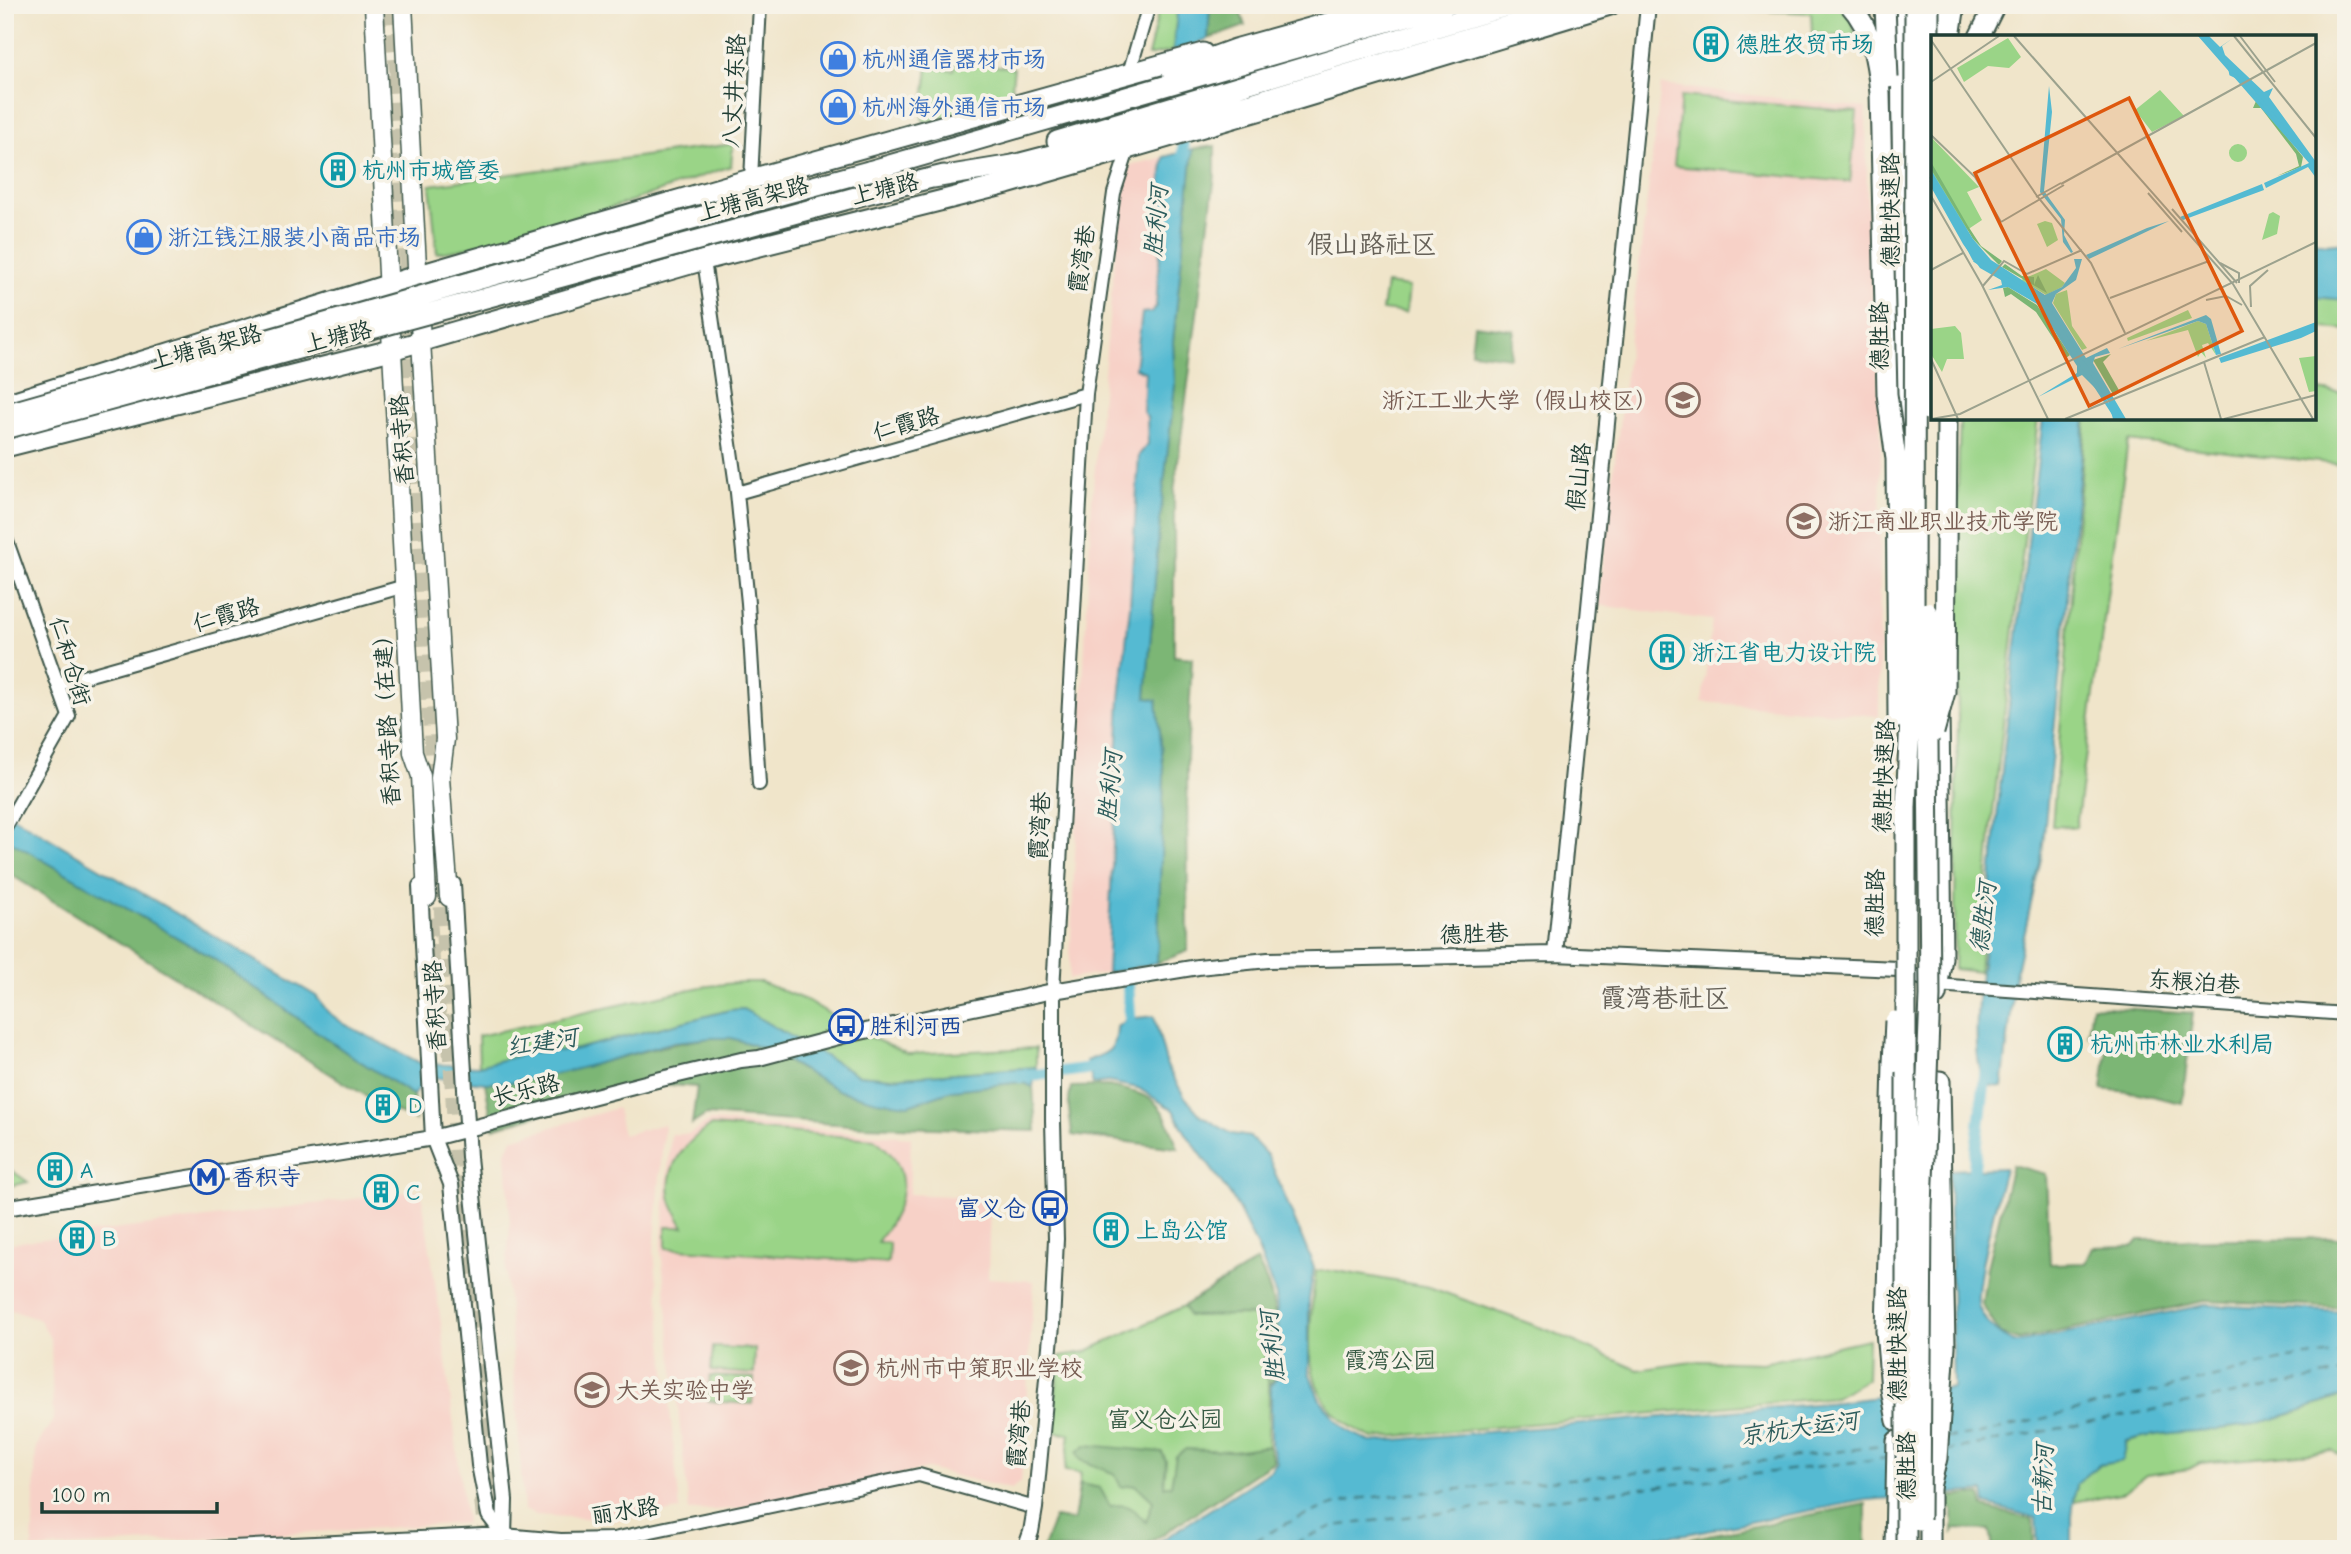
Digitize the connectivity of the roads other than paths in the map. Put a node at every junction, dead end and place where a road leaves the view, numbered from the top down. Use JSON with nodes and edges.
{"nodes":[{"id":1,"x":374,"y":5,"type":"edge"},
{"id":2,"x":403,"y":5,"type":"edge"},
{"id":3,"x":760,"y":5,"type":"edge"},
{"id":4,"x":1149,"y":5,"type":"edge"},
{"id":5,"x":1373,"y":5,"type":"edge"},
{"id":6,"x":1392,"y":5,"type":"edge"},
{"id":7,"x":1446,"y":5,"type":"edge"},
{"id":8,"x":1511,"y":5,"type":"edge"},
{"id":9,"x":1577,"y":5,"type":"edge"},
{"id":10,"x":1610,"y":5,"type":"edge"},
{"id":11,"x":1648,"y":5,"type":"edge"},
{"id":12,"x":1850,"y":5,"type":"edge"},
{"id":13,"x":1868,"y":5,"type":"edge"},
{"id":14,"x":1885,"y":5,"type":"edge"},
{"id":15,"x":1901,"y":5,"type":"edge"},
{"id":16,"x":1915,"y":5,"type":"edge"},
{"id":17,"x":1921,"y":5,"type":"edge"},
{"id":18,"x":1932,"y":5,"type":"edge"},
{"id":19,"x":1939,"y":5,"type":"edge"},
{"id":20,"x":1955,"y":5,"type":"edge"},
{"id":21,"x":1995,"y":5,"type":"edge"},
{"id":22,"x":1932,"y":35,"type":"edge"},
{"id":23,"x":1939,"y":35,"type":"edge"},
{"id":24,"x":1950,"y":35,"type":"edge"},
{"id":25,"x":1980,"y":35,"type":"edge"},
{"id":26,"x":1129,"y":73,"type":"junction"},
{"id":27,"x":942,"y":150,"type":"junction"},
{"id":28,"x":1128,"y":150,"type":"junction"},
{"id":29,"x":751,"y":178,"type":"junction"},
{"id":30,"x":933,"y":178,"type":"junction"},
{"id":31,"x":1931,"y":192,"type":"edge"},
{"id":32,"x":704,"y":260,"type":"junction"},
{"id":33,"x":419,"y":275,"type":"junction"},
{"id":34,"x":387,"y":286,"type":"junction"},
{"id":35,"x":421,"y":341,"type":"junction"},
{"id":36,"x":391,"y":350,"type":"junction"},
{"id":37,"x":163,"y":369,"type":"junction"},
{"id":38,"x":1086,"y":394,"type":"junction"},
{"id":39,"x":117,"y":397,"type":"junction"},
{"id":40,"x":5,"y":403,"type":"edge"},
{"id":41,"x":5,"y":414,"type":"edge"},
{"id":42,"x":1938,"y":420,"type":"edge"},
{"id":43,"x":1950,"y":420,"type":"edge"},
{"id":44,"x":5,"y":429,"type":"edge"},
{"id":45,"x":5,"y":438,"type":"edge"},
{"id":46,"x":5,"y":447,"type":"edge"},
{"id":47,"x":1896,"y":459,"type":"junction"},
{"id":48,"x":737,"y":493,"type":"junction"},
{"id":49,"x":5,"y":536,"type":"edge"},
{"id":50,"x":405,"y":586,"type":"junction"},
{"id":51,"x":58,"y":684,"type":"junction"},
{"id":52,"x":445,"y":739,"type":"junction"},
{"id":53,"x":413,"y":753,"type":"junction"},
{"id":54,"x":1928,"y":753,"type":"junction"},
{"id":55,"x":759,"y":784,"type":"dead end"},
{"id":56,"x":1906,"y":808,"type":"junction"},
{"id":57,"x":5,"y":828,"type":"edge"},
{"id":58,"x":427,"y":897,"type":"tunnel mouth"},
{"id":59,"x":449,"y":897,"type":"tunnel mouth"},
{"id":60,"x":1906,"y":947,"type":"junction"},
{"id":61,"x":1555,"y":954,"type":"junction"},
{"id":62,"x":1898,"y":969,"type":"junction"},
{"id":63,"x":1933,"y":990,"type":"junction"},
{"id":64,"x":1054,"y":992,"type":"junction"},
{"id":65,"x":2346,"y":1014,"type":"edge"},
{"id":66,"x":430,"y":1077,"type":"joint"},
{"id":67,"x":467,"y":1128,"type":"junction"},
{"id":68,"x":433,"y":1138,"type":"junction"},
{"id":69,"x":5,"y":1208,"type":"edge"},
{"id":70,"x":1897,"y":1421,"type":"junction"},
{"id":71,"x":1930,"y":1487,"type":"junction"},
{"id":72,"x":1035,"y":1508,"type":"junction"},
{"id":73,"x":504,"y":1535,"type":"junction"},
{"id":74,"x":211,"y":1549,"type":"edge"},
{"id":75,"x":1025,"y":1549,"type":"edge"},
{"id":76,"x":1895,"y":1549,"type":"edge"},
{"id":77,"x":1906,"y":1549,"type":"edge"},
{"id":78,"x":1919,"y":1549,"type":"edge"},
{"id":79,"x":1930,"y":1549,"type":"edge"}],
"edges":[{"from":1,"to":34,"type":"main road"},
{"from":2,"to":33,"type":"main road","name":"香积寺路"},
{"from":3,"to":29,"type":"street","name":"八丈井东路"},
{"from":4,"to":26,"type":"street"},
{"from":5,"to":26,"type":"main road","name":"上塘路"},
{"from":6,"to":27,"type":"main road"},
{"from":7,"to":27,"type":"main road","name":"上塘高架路"},
{"from":8,"to":30,"type":"main road","name":"上塘高架路"},
{"from":9,"to":30,"type":"main road"},
{"from":10,"to":28,"type":"main road","name":"上塘路"},
{"from":11,"to":61,"type":"street","name":"假山路"},
{"from":12,"to":47,"type":"main road","bridge":true},
{"from":13,"to":17,"type":"main road","bridge":true},
{"from":14,"to":47,"type":"main road","bridge":true},
{"from":15,"to":62,"type":"main road","name":"德胜路"},
{"from":16,"to":56,"type":"main road","name":"德胜快速路","bridge":true},
{"from":18,"to":22,"type":"main road","name":"德胜快速路","bridge":true},
{"from":19,"to":23,"type":"main road"},
{"from":20,"to":24,"type":"main road"},
{"from":21,"to":25,"type":"main road"},
{"from":26,"to":29,"type":"main road","name":"上塘路"},
{"from":27,"to":37,"type":"main road","name":"上塘高架路","bridge":true},
{"from":28,"to":32,"type":"main road","name":"上塘路"},
{"from":28,"to":38,"type":"street","name":"霞湾巷"},
{"from":29,"to":33,"type":"main road","name":"上塘路"},
{"from":30,"to":39,"type":"main road","name":"上塘高架路","bridge":true},
{"from":31,"to":54,"type":"main road","name":"德胜快速路","bridge":true},
{"from":32,"to":35,"type":"main road","name":"上塘路"},
{"from":32,"to":48,"type":"street"},
{"from":33,"to":34,"type":"main road","name":"上塘路"},
{"from":33,"to":35,"type":"main road","name":"香积寺路"},
{"from":34,"to":36,"type":"main road"},
{"from":34,"to":40,"type":"main road","name":"上塘路"},
{"from":35,"to":36,"type":"main road","name":"上塘路"},
{"from":35,"to":52,"type":"main road","name":"香积寺路"},
{"from":36,"to":46,"type":"main road","name":"上塘路"},
{"from":36,"to":50,"type":"main road","name":"香积寺路（在建）"},
{"from":37,"to":40,"type":"main road","bridge":true},
{"from":37,"to":41,"type":"main road","name":"上塘高架路","bridge":true},
{"from":38,"to":48,"type":"street","name":"仁霞路"},
{"from":38,"to":64,"type":"street","name":"霞湾巷"},
{"from":39,"to":44,"type":"main road","name":"上塘高架路","bridge":true},
{"from":39,"to":45,"type":"main road","bridge":true},
{"from":42,"to":63,"type":"main road","name":"德胜路"},
{"from":43,"to":54,"type":"main road","bridge":true},
{"from":47,"to":56,"type":"main road","bridge":true},
{"from":48,"to":55,"type":"street"},
{"from":49,"to":51,"type":"street","name":"仁和仓街"},
{"from":50,"to":51,"type":"street","name":"仁霞路"},
{"from":50,"to":53,"type":"main road","name":"香积寺路（在建）"},
{"from":51,"to":57,"type":"street","name":"仁和仓街"},
{"from":52,"to":59,"type":"main road"},
{"from":52,"to":67,"type":"street","name":"香积寺路"},
{"from":53,"to":58,"type":"main road"},
{"from":53,"to":66,"type":"street","name":"香积寺路（在建）"},
{"from":54,"to":63,"type":"main road","name":"德胜快速路","bridge":true},
{"from":56,"to":60,"type":"main road","name":"德胜快速路","bridge":true},
{"from":60,"to":70,"type":"main road","bridge":true},
{"from":60,"to":77,"type":"main road","name":"德胜快速路","bridge":true},
{"from":61,"to":62,"type":"street","name":"德胜巷"},
{"from":61,"to":64,"type":"street","name":"德胜巷"},
{"from":62,"to":63,"type":"street","name":"东粮泊巷"},
{"from":62,"to":70,"type":"main road","name":"德胜路"},
{"from":63,"to":65,"type":"street","name":"东粮泊巷"},
{"from":63,"to":71,"type":"main road","name":"德胜路"},
{"from":63,"to":71,"type":"main road","bridge":true},
{"from":63,"to":78,"type":"main road","name":"德胜快速路","bridge":true},
{"from":64,"to":67,"type":"street","name":"长乐路"},
{"from":64,"to":72,"type":"street","name":"霞湾巷"},
{"from":66,"to":68,"type":"street","name":"香积寺路"},
{"from":67,"to":68,"type":"street","name":"长乐路"},
{"from":67,"to":73,"type":"street","name":"香积寺路"},
{"from":68,"to":69,"type":"street","name":"长乐路"},
{"from":68,"to":73,"type":"street","name":"香积寺路"},
{"from":70,"to":76,"type":"main road","name":"德胜路"},
{"from":71,"to":79,"type":"main road","name":"德胜路"},
{"from":72,"to":73,"type":"street","name":"丽水路"},
{"from":72,"to":75,"type":"street","name":"霞湾巷"},
{"from":73,"to":74,"type":"street","name":"丽水路"}]}
